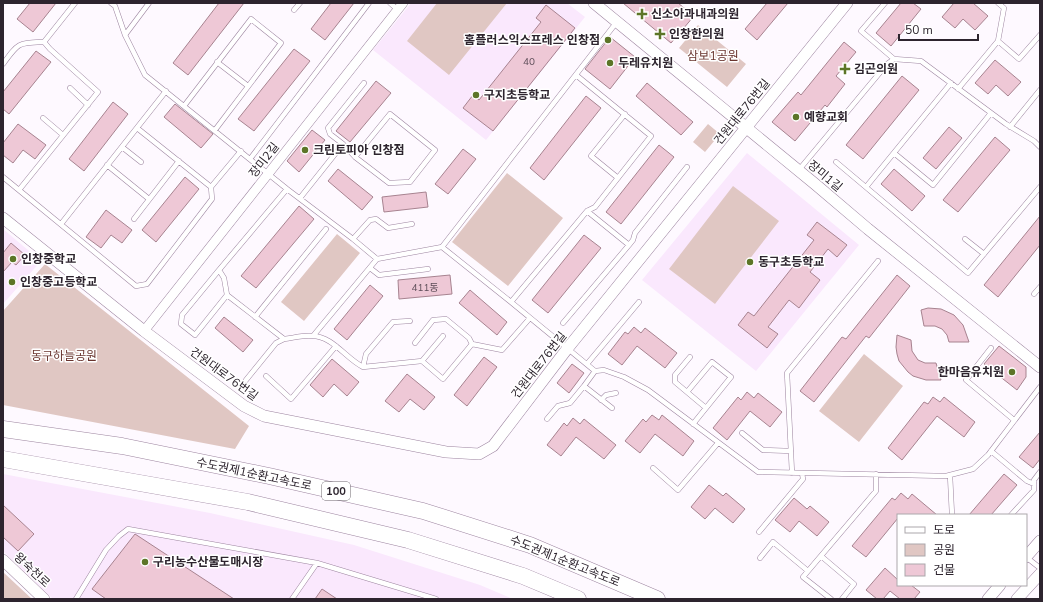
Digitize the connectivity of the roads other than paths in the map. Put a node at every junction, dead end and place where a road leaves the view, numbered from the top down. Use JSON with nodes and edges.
{"nodes":[{"id":1,"x":75,"y":3,"type":"edge"},
{"id":2,"x":111,"y":3,"type":"edge"},
{"id":3,"x":149,"y":3,"type":"edge"},
{"id":4,"x":300,"y":3,"type":"edge"},
{"id":5,"x":369,"y":3,"type":"edge"},
{"id":6,"x":390,"y":3,"type":"edge"},
{"id":7,"x":594,"y":3,"type":"edge"},
{"id":8,"x":847,"y":3,"type":"edge"},
{"id":9,"x":885,"y":3,"type":"edge"},
{"id":10,"x":998,"y":3,"type":"edge"},
{"id":11,"x":1005,"y":5,"type":"edge"},
{"id":12,"x":400,"y":6,"type":"edge"},
{"id":13,"x":294,"y":10,"type":"dead end"},
{"id":14,"x":618,"y":21,"type":"junction"},
{"id":15,"x":125,"y":35,"type":"junction"},
{"id":16,"x":1040,"y":35,"type":"edge"},
{"id":17,"x":998,"y":41,"type":"junction"},
{"id":18,"x":44,"y":42,"type":"junction"},
{"id":19,"x":894,"y":59,"type":"junction"},
{"id":20,"x":217,"y":62,"type":"junction"},
{"id":21,"x":3,"y":64,"type":"edge"},
{"id":22,"x":576,"y":75,"type":"junction"},
{"id":23,"x":951,"y":83,"type":"junction"},
{"id":24,"x":364,"y":84,"type":"dead end"},
{"id":25,"x":248,"y":86,"type":"junction"},
{"id":26,"x":70,"y":88,"type":"dead end"},
{"id":27,"x":958,"y":89,"type":"junction"},
{"id":28,"x":1040,"y":90,"type":"edge"},
{"id":29,"x":166,"y":91,"type":"junction"},
{"id":30,"x":88,"y":105,"type":"junction"},
{"id":31,"x":184,"y":106,"type":"junction"},
{"id":32,"x":991,"y":113,"type":"junction"},
{"id":33,"x":625,"y":114,"type":"junction"},
{"id":34,"x":43,"y":118,"type":"dead end"},
{"id":35,"x":1010,"y":127,"type":"junction"},
{"id":36,"x":136,"y":128,"type":"junction"},
{"id":37,"x":745,"y":128,"type":"junction"},
{"id":38,"x":215,"y":130,"type":"junction"},
{"id":39,"x":63,"y":135,"type":"junction"},
{"id":40,"x":343,"y":144,"type":"junction"},
{"id":41,"x":122,"y":147,"type":"junction"},
{"id":42,"x":1040,"y":147,"type":"edge"},
{"id":43,"x":241,"y":151,"type":"junction"},
{"id":44,"x":894,"y":153,"type":"junction"},
{"id":45,"x":355,"y":156,"type":"junction"},
{"id":46,"x":250,"y":159,"type":"junction"},
{"id":47,"x":179,"y":161,"type":"junction"},
{"id":48,"x":141,"y":162,"type":"dead end"},
{"id":49,"x":836,"y":162,"type":"dead end"},
{"id":50,"x":107,"y":165,"type":"junction"},
{"id":51,"x":688,"y":168,"type":"dead end"},
{"id":52,"x":798,"y":171,"type":"junction"},
{"id":53,"x":268,"y":174,"type":"junction"},
{"id":54,"x":3,"y":177,"type":"edge"},
{"id":55,"x":618,"y":178,"type":"junction"},
{"id":56,"x":211,"y":187,"type":"junction"},
{"id":57,"x":866,"y":187,"type":"junction"},
{"id":58,"x":1040,"y":187,"type":"edge"},
{"id":59,"x":287,"y":189,"type":"junction"},
{"id":60,"x":19,"y":190,"type":"junction"},
{"id":61,"x":300,"y":198,"type":"junction"},
{"id":62,"x":149,"y":199,"type":"junction"},
{"id":63,"x":587,"y":211,"type":"junction"},
{"id":64,"x":3,"y":218,"type":"edge"},
{"id":65,"x":134,"y":219,"type":"dead end"},
{"id":66,"x":61,"y":224,"type":"junction"},
{"id":67,"x":412,"y":224,"type":"dead end"},
{"id":68,"x":326,"y":230,"type":"dead end"},
{"id":69,"x":353,"y":239,"type":"junction"},
{"id":70,"x":965,"y":239,"type":"dead end"},
{"id":71,"x":628,"y":245,"type":"junction"},
{"id":72,"x":442,"y":247,"type":"junction"},
{"id":73,"x":984,"y":254,"type":"junction"},
{"id":74,"x":377,"y":259,"type":"junction"},
{"id":75,"x":878,"y":261,"type":"dead end"},
{"id":76,"x":370,"y":268,"type":"junction"},
{"id":77,"x":428,"y":269,"type":"dead end"},
{"id":78,"x":219,"y":270,"type":"junction"},
{"id":79,"x":1040,"y":287,"type":"edge"},
{"id":80,"x":1034,"y":294,"type":"dead end"},
{"id":81,"x":227,"y":295,"type":"junction"},
{"id":82,"x":511,"y":302,"type":"junction"},
{"id":83,"x":639,"y":302,"type":"dead end"},
{"id":84,"x":255,"y":317,"type":"junction"},
{"id":85,"x":530,"y":318,"type":"junction"},
{"id":86,"x":410,"y":321,"type":"dead end"},
{"id":87,"x":564,"y":323,"type":"dead end"},
{"id":88,"x":144,"y":331,"type":"junction"},
{"id":89,"x":312,"y":336,"type":"junction"},
{"id":90,"x":443,"y":336,"type":"dead end"},
{"id":91,"x":284,"y":339,"type":"junction"},
{"id":92,"x":415,"y":342,"type":"dead end"},
{"id":93,"x":472,"y":344,"type":"junction"},
{"id":94,"x":336,"y":346,"type":"junction"},
{"id":95,"x":991,"y":348,"type":"dead end"},
{"id":96,"x":567,"y":349,"type":"junction"},
{"id":97,"x":690,"y":356,"type":"dead end"},
{"id":98,"x":422,"y":361,"type":"junction"},
{"id":99,"x":587,"y":364,"type":"junction"},
{"id":100,"x":363,"y":367,"type":"junction"},
{"id":101,"x":1040,"y":367,"type":"edge"},
{"id":102,"x":595,"y":371,"type":"junction"},
{"id":103,"x":266,"y":376,"type":"dead end"},
{"id":104,"x":246,"y":380,"type":"dead end"},
{"id":105,"x":584,"y":386,"type":"junction"},
{"id":106,"x":1040,"y":387,"type":"edge"},
{"id":107,"x":687,"y":392,"type":"junction"},
{"id":108,"x":616,"y":393,"type":"dead end"},
{"id":109,"x":601,"y":400,"type":"junction"},
{"id":110,"x":612,"y":408,"type":"dead end"},
{"id":111,"x":706,"y":408,"type":"junction"},
{"id":112,"x":547,"y":419,"type":"dead end"},
{"id":113,"x":1014,"y":420,"type":"junction"},
{"id":114,"x":693,"y":424,"type":"junction"},
{"id":115,"x":3,"y":429,"type":"edge"},
{"id":116,"x":742,"y":433,"type":"dead end"},
{"id":117,"x":718,"y":443,"type":"junction"},
{"id":118,"x":791,"y":451,"type":"junction"},
{"id":119,"x":991,"y":451,"type":"junction"},
{"id":120,"x":3,"y":459,"type":"edge"},
{"id":121,"x":652,"y":468,"type":"dead end"},
{"id":122,"x":1040,"y":472,"type":"edge"},
{"id":123,"x":792,"y":473,"type":"junction"},
{"id":124,"x":802,"y":473,"type":"junction"},
{"id":125,"x":876,"y":474,"type":"junction"},
{"id":126,"x":950,"y":475,"type":"junction"},
{"id":127,"x":1034,"y":484,"type":"junction"},
{"id":128,"x":952,"y":514,"type":"edge"},
{"id":129,"x":1012,"y":514,"type":"edge"},
{"id":130,"x":759,"y":532,"type":"dead end"},
{"id":131,"x":1040,"y":541,"type":"edge"},
{"id":132,"x":821,"y":556,"type":"junction"},
{"id":133,"x":1027,"y":556,"type":"edge"},
{"id":134,"x":760,"y":558,"type":"dead end"},
{"id":135,"x":1027,"y":558,"type":"edge"},
{"id":136,"x":3,"y":560,"type":"edge"},
{"id":137,"x":316,"y":563,"type":"junction"},
{"id":138,"x":1040,"y":568,"type":"edge"},
{"id":139,"x":808,"y":571,"type":"junction"},
{"id":140,"x":1040,"y":574,"type":"edge"},
{"id":141,"x":999,"y":586,"type":"edge"},
{"id":142,"x":44,"y":599,"type":"edge"},
{"id":143,"x":76,"y":599,"type":"edge"},
{"id":144,"x":292,"y":599,"type":"edge"},
{"id":145,"x":436,"y":599,"type":"edge"},
{"id":146,"x":578,"y":599,"type":"edge"},
{"id":147,"x":657,"y":599,"type":"edge"},
{"id":148,"x":831,"y":599,"type":"edge"},
{"id":149,"x":842,"y":599,"type":"edge"},
{"id":150,"x":988,"y":599,"type":"edge"},
{"id":151,"x":1017,"y":599,"type":"edge"}],
"edges":[{"from":1,"to":18,"type":"lane"},
{"from":2,"to":15,"type":"lane"},
{"from":3,"to":15,"type":"lane"},
{"from":4,"to":13,"type":"lane"},
{"from":5,"to":46,"type":"lane"},
{"from":6,"to":12,"type":"lane"},
{"from":7,"to":14,"type":"street","name":"장미1길"},
{"from":8,"to":37,"type":"street","name":"건원대로76번길"},
{"from":9,"to":19,"type":"lane"},
{"from":10,"to":11,"type":"lane"},
{"from":11,"to":17,"type":"lane"},
{"from":12,"to":53,"type":"street","name":"장미2길"},
{"from":14,"to":22,"type":"lane"},
{"from":14,"to":37,"type":"street","name":"장미1길"},
{"from":15,"to":29,"type":"lane"},
{"from":16,"to":17,"type":"lane"},
{"from":17,"to":27,"type":"lane"},
{"from":18,"to":21,"type":"lane"},
{"from":18,"to":30,"type":"lane"},
{"from":19,"to":23,"type":"lane"},
{"from":19,"to":52,"type":"lane"},
{"from":20,"to":25,"type":"lane"},
{"from":20,"to":25,"type":"lane"},
{"from":20,"to":31,"type":"lane"},
{"from":22,"to":33,"type":"lane"},
{"from":22,"to":72,"type":"lane"},
{"from":23,"to":27,"type":"lane"},
{"from":23,"to":44,"type":"lane"},
{"from":24,"to":40,"type":"lane"},
{"from":25,"to":38,"type":"lane"},
{"from":26,"to":30,"type":"lane"},
{"from":27,"to":32,"type":"lane"},
{"from":28,"to":35,"type":"lane"},
{"from":29,"to":31,"type":"lane"},
{"from":29,"to":36,"type":"lane"},
{"from":30,"to":39,"type":"lane"},
{"from":31,"to":38,"type":"lane"},
{"from":32,"to":35,"type":"lane"},
{"from":32,"to":44,"type":"lane"},
{"from":33,"to":55,"type":"lane"},
{"from":33,"to":55,"type":"lane"},
{"from":34,"to":39,"type":"lane"},
{"from":35,"to":42,"type":"lane"},
{"from":36,"to":41,"type":"lane"},
{"from":36,"to":47,"type":"lane"},
{"from":37,"to":52,"type":"street","name":"장미1길"},
{"from":37,"to":96,"type":"street","name":"건원대로76번길"},
{"from":38,"to":43,"type":"lane"},
{"from":39,"to":60,"type":"lane"},
{"from":40,"to":45,"type":"lane"},
{"from":40,"to":61,"type":"lane"},
{"from":41,"to":48,"type":"lane"},
{"from":41,"to":50,"type":"lane"},
{"from":43,"to":46,"type":"lane"},
{"from":43,"to":56,"type":"lane"},
{"from":44,"to":57,"type":"lane"},
{"from":45,"to":45,"type":"lane"},
{"from":46,"to":53,"type":"lane"},
{"from":47,"to":56,"type":"lane"},
{"from":47,"to":62,"type":"lane"},
{"from":49,"to":57,"type":"lane"},
{"from":50,"to":62,"type":"lane"},
{"from":50,"to":66,"type":"lane"},
{"from":51,"to":71,"type":"lane"},
{"from":52,"to":101,"type":"street","name":"장미1길"},
{"from":53,"to":59,"type":"lane"},
{"from":53,"to":88,"type":"street","name":"장미2길"},
{"from":54,"to":60,"type":"lane"},
{"from":55,"to":63,"type":"lane"},
{"from":56,"to":66,"type":"lane"},
{"from":57,"to":73,"type":"lane"},
{"from":58,"to":73,"type":"lane"},
{"from":59,"to":61,"type":"lane"},
{"from":59,"to":78,"type":"lane"},
{"from":60,"to":66,"type":"lane"},
{"from":61,"to":69,"type":"lane"},
{"from":62,"to":65,"type":"lane"},
{"from":63,"to":71,"type":"lane"},
{"from":63,"to":82,"type":"lane"},
{"from":64,"to":88,"type":"street","name":"건원대로76번길"},
{"from":67,"to":69,"type":"lane"},
{"from":68,"to":84,"type":"lane"},
{"from":69,"to":74,"type":"lane"},
{"from":70,"to":73,"type":"lane"},
{"from":71,"to":87,"type":"lane"},
{"from":72,"to":74,"type":"lane"},
{"from":72,"to":82,"type":"lane"},
{"from":74,"to":76,"type":"lane"},
{"from":75,"to":118,"type":"lane"},
{"from":76,"to":77,"type":"lane"},
{"from":76,"to":89,"type":"lane"},
{"from":78,"to":81,"type":"lane"},
{"from":78,"to":81,"type":"lane"},
{"from":79,"to":80,"type":"lane"},
{"from":81,"to":84,"type":"lane"},
{"from":82,"to":85,"type":"lane"},
{"from":83,"to":99,"type":"lane"},
{"from":84,"to":91,"type":"lane"},
{"from":85,"to":93,"type":"lane"},
{"from":85,"to":96,"type":"lane"},
{"from":86,"to":100,"type":"lane"},
{"from":88,"to":96,"type":"street","name":"건원대로76번길"},
{"from":89,"to":91,"type":"lane"},
{"from":89,"to":94,"type":"lane"},
{"from":90,"to":98,"type":"lane"},
{"from":91,"to":104,"type":"lane"},
{"from":92,"to":93,"type":"lane"},
{"from":93,"to":98,"type":"lane"},
{"from":94,"to":100,"type":"lane"},
{"from":94,"to":103,"type":"lane"},
{"from":95,"to":113,"type":"lane"},
{"from":96,"to":99,"type":"lane"},
{"from":97,"to":107,"type":"lane"},
{"from":98,"to":100,"type":"lane"},
{"from":99,"to":102,"type":"lane"},
{"from":102,"to":105,"type":"lane"},
{"from":102,"to":114,"type":"lane"},
{"from":105,"to":109,"type":"lane"},
{"from":105,"to":112,"type":"lane"},
{"from":106,"to":113,"type":"lane"},
{"from":107,"to":111,"type":"lane"},
{"from":107,"to":111,"type":"lane"},
{"from":108,"to":109,"type":"lane"},
{"from":109,"to":110,"type":"lane"},
{"from":111,"to":114,"type":"lane"},
{"from":113,"to":119,"type":"lane"},
{"from":114,"to":117,"type":"lane"},
{"from":115,"to":147,"type":"highway","name":"수도권제1순환고속도로","number":"100"},
{"from":116,"to":118,"type":"lane"},
{"from":117,"to":121,"type":"lane"},
{"from":117,"to":123,"type":"lane"},
{"from":118,"to":123,"type":"lane"},
{"from":119,"to":126,"type":"lane"},
{"from":119,"to":127,"type":"lane"},
{"from":120,"to":146,"type":"highway"},
{"from":122,"to":127,"type":"lane"},
{"from":123,"to":124,"type":"lane"},
{"from":124,"to":125,"type":"lane"},
{"from":124,"to":130,"type":"lane"},
{"from":125,"to":126,"type":"lane"},
{"from":125,"to":132,"type":"lane"},
{"from":126,"to":128,"type":"lane"},
{"from":127,"to":129,"type":"lane"},
{"from":131,"to":133,"type":"street"},
{"from":132,"to":139,"type":"lane"},
{"from":132,"to":149,"type":"lane"},
{"from":134,"to":139,"type":"lane"},
{"from":135,"to":138,"type":"lane"},
{"from":136,"to":142,"type":"street","name":"왕숙천로"},
{"from":137,"to":143,"type":"lane"},
{"from":137,"to":144,"type":"lane"},
{"from":137,"to":145,"type":"lane"},
{"from":139,"to":148,"type":"lane"},
{"from":140,"to":151,"type":"street"},
{"from":141,"to":150,"type":"street"}]}
